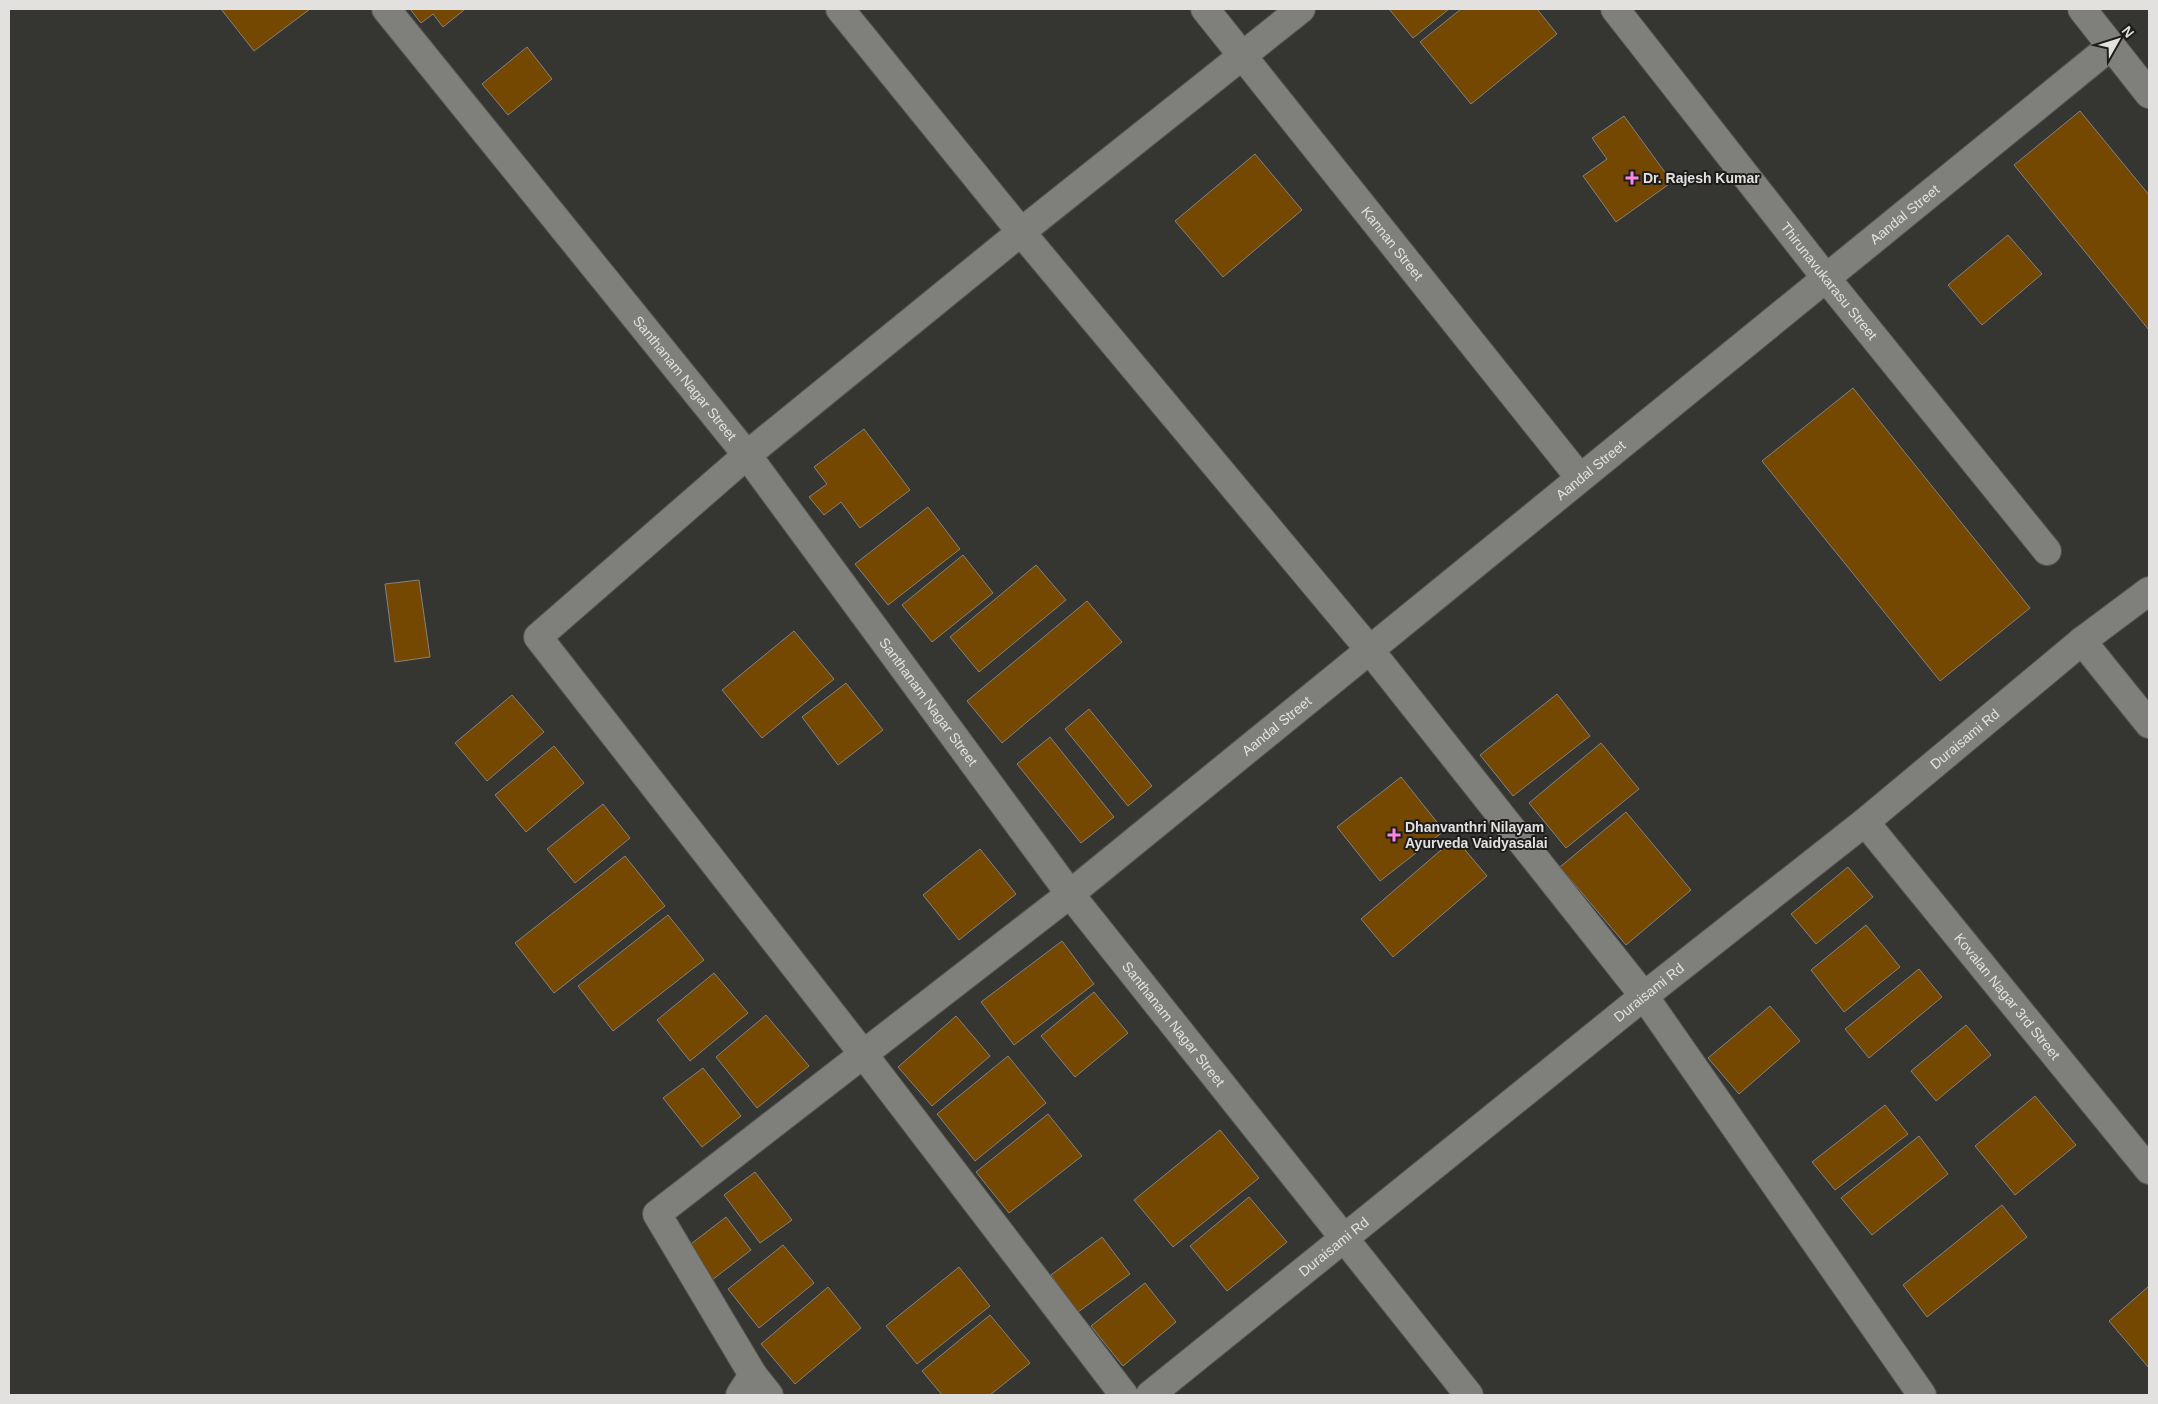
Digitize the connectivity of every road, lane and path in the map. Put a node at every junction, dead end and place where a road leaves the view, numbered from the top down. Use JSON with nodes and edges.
{"nodes":[{"id":1,"x":386,"y":9,"type":"edge"},
{"id":2,"x":840,"y":9,"type":"edge"},
{"id":3,"x":1205,"y":9,"type":"edge"},
{"id":4,"x":1301,"y":9,"type":"edge"},
{"id":5,"x":1615,"y":9,"type":"edge"},
{"id":6,"x":2082,"y":9,"type":"edge"},
{"id":7,"x":2111,"y":46,"type":"junction"},
{"id":8,"x":1242,"y":55,"type":"junction"},
{"id":9,"x":2149,"y":94,"type":"edge"},
{"id":10,"x":1021,"y":232,"type":"junction"},
{"id":11,"x":1826,"y":278,"type":"junction"},
{"id":12,"x":746,"y":455,"type":"junction"},
{"id":13,"x":1580,"y":478,"type":"junction"},
{"id":14,"x":2047,"y":550,"type":"dead end"},
{"id":15,"x":2149,"y":591,"type":"edge"},
{"id":16,"x":2082,"y":641,"type":"junction"},
{"id":17,"x":1369,"y":649,"type":"junction"},
{"id":18,"x":2149,"y":724,"type":"edge"},
{"id":19,"x":1865,"y":822,"type":"junction"},
{"id":20,"x":1070,"y":894,"type":"junction"},
{"id":21,"x":1644,"y":996,"type":"junction"},
{"id":22,"x":864,"y":1055,"type":"junction"},
{"id":23,"x":2149,"y":1170,"type":"edge"},
{"id":24,"x":1344,"y":1239,"type":"junction"},
{"id":25,"x":754,"y":1388,"type":"edge"},
{"id":26,"x":1124,"y":1395,"type":"edge"},
{"id":27,"x":1150,"y":1395,"type":"edge"},
{"id":28,"x":1469,"y":1395,"type":"edge"},
{"id":29,"x":1922,"y":1395,"type":"edge"}],
"edges":[{"from":1,"to":12,"type":"street","name":"Santhanam Nagar Street"},
{"from":2,"to":10,"type":"street"},
{"from":3,"to":8,"type":"street","name":"Kannan Street"},
{"from":4,"to":8,"type":"street"},
{"from":5,"to":11,"type":"street","name":"Thirunavukarasu Street"},
{"from":6,"to":7,"type":"street"},
{"from":7,"to":9,"type":"street"},
{"from":7,"to":11,"type":"street","name":"Aandal Street"},
{"from":8,"to":10,"type":"street"},
{"from":8,"to":13,"type":"street","name":"Kannan Street"},
{"from":10,"to":12,"type":"street"},
{"from":10,"to":17,"type":"street"},
{"from":11,"to":13,"type":"street","name":"Aandal Street"},
{"from":11,"to":14,"type":"street","name":"Thirunavukarasu Street"},
{"from":12,"to":20,"type":"street","name":"Santhanam Nagar Street"},
{"from":12,"to":22,"type":"street"},
{"from":13,"to":17,"type":"street","name":"Aandal Street"},
{"from":15,"to":16,"type":"street","name":"Duraisami Rd"},
{"from":16,"to":18,"type":"street"},
{"from":16,"to":19,"type":"street","name":"Duraisami Rd"},
{"from":17,"to":20,"type":"street","name":"Aandal Street"},
{"from":17,"to":21,"type":"street"},
{"from":19,"to":21,"type":"street","name":"Duraisami Rd"},
{"from":19,"to":23,"type":"street","name":"Kovalan Nagar 3rd Street"},
{"from":20,"to":22,"type":"street","name":"Aandal Street"},
{"from":20,"to":24,"type":"street","name":"Santhanam Nagar Street"},
{"from":21,"to":24,"type":"street","name":"Duraisami Rd"},
{"from":21,"to":29,"type":"street"},
{"from":22,"to":25,"type":"street","name":"Aandal Street"},
{"from":22,"to":26,"type":"street"},
{"from":24,"to":27,"type":"street","name":"Duraisami Rd"},
{"from":24,"to":28,"type":"street","name":"Santhanam Nagar Street"}]}
